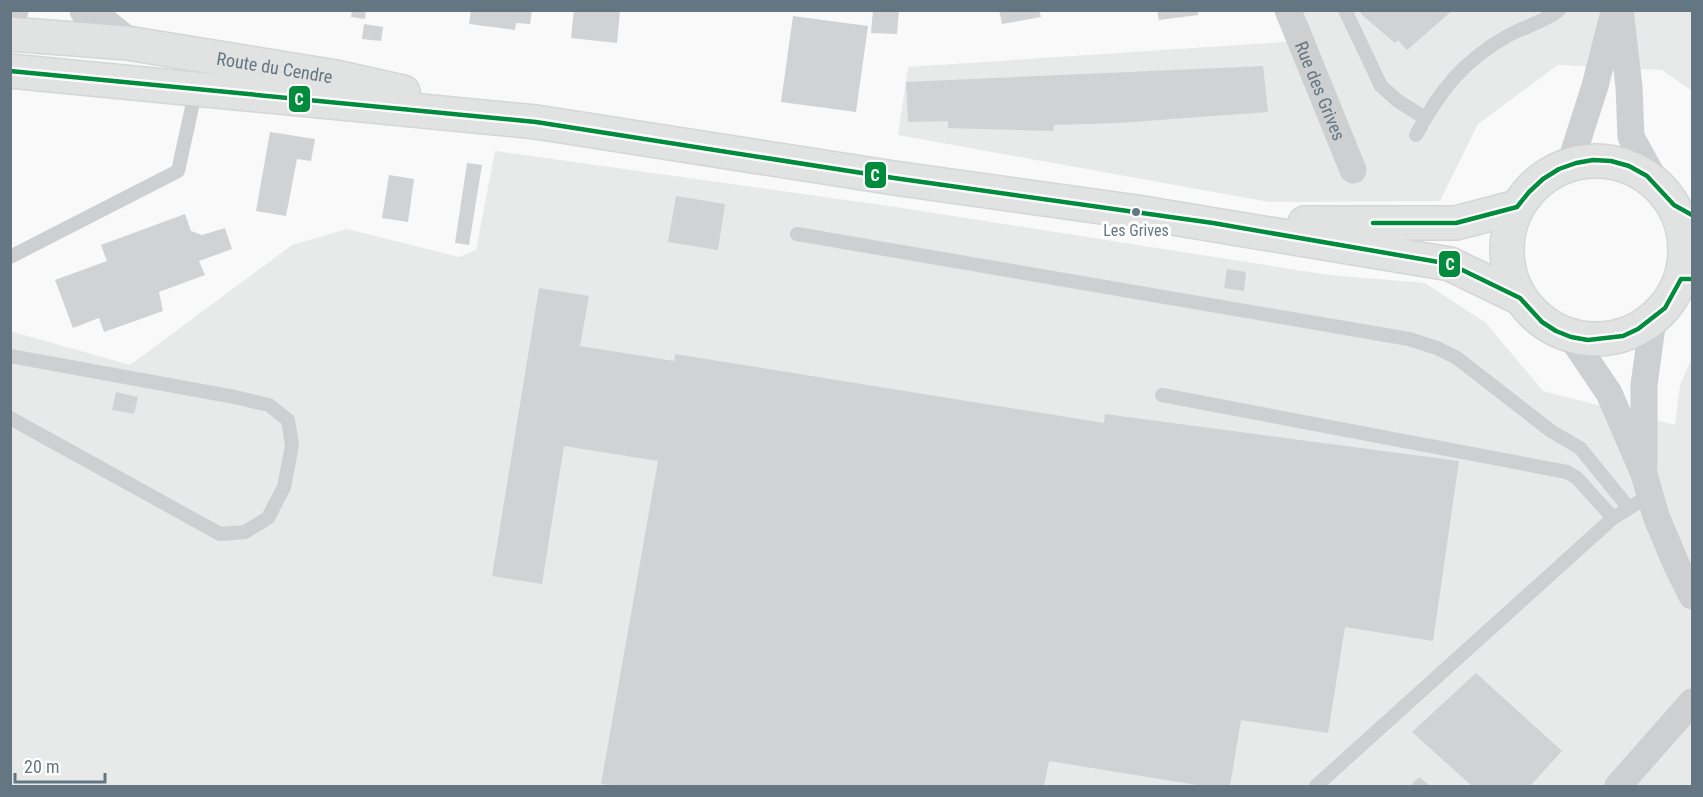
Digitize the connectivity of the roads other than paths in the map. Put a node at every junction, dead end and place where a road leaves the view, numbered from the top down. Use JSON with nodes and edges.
{"nodes":[{"id":1,"x":12,"y":10,"type":"edge"},
{"id":2,"x":86,"y":10,"type":"edge"},
{"id":3,"x":1287,"y":10,"type":"edge"},
{"id":4,"x":1345,"y":10,"type":"edge"},
{"id":5,"x":1559,"y":10,"type":"edge"},
{"id":6,"x":1615,"y":10,"type":"edge"},
{"id":7,"x":1620,"y":10,"type":"edge"},
{"id":8,"x":10,"y":16,"type":"edge"},
{"id":9,"x":10,"y":34,"type":"edge"},
{"id":10,"x":127,"y":44,"type":"junction"},
{"id":11,"x":10,"y":71,"type":"edge"},
{"id":12,"x":196,"y":90,"type":"junction"},
{"id":13,"x":1425,"y":118,"type":"junction"},
{"id":14,"x":536,"y":122,"type":"junction"},
{"id":15,"x":1416,"y":135,"type":"dead end"},
{"id":16,"x":1570,"y":165,"type":"junction"},
{"id":17,"x":1353,"y":170,"type":"dead end"},
{"id":18,"x":1675,"y":202,"type":"edge"},
{"id":19,"x":1517,"y":207,"type":"junction"},
{"id":20,"x":1213,"y":223,"type":"junction"},
{"id":21,"x":797,"y":234,"type":"dead end"},
{"id":22,"x":10,"y":257,"type":"edge"},
{"id":23,"x":1686,"y":279,"type":"edge"},
{"id":24,"x":1520,"y":298,"type":"junction"},
{"id":25,"x":1653,"y":319,"type":"junction"},
{"id":26,"x":1571,"y":337,"type":"junction"},
{"id":27,"x":10,"y":356,"type":"edge"},
{"id":28,"x":1161,"y":395,"type":"dead end"},
{"id":29,"x":10,"y":418,"type":"edge"},
{"id":30,"x":1640,"y":492,"type":"junction"},
{"id":31,"x":1613,"y":518,"type":"junction"},
{"id":32,"x":1692,"y":596,"type":"edge"},
{"id":33,"x":1692,"y":702,"type":"edge"},
{"id":34,"x":1316,"y":786,"type":"edge"},
{"id":35,"x":1618,"y":786,"type":"edge"}],
"edges":[{"from":1,"to":8,"type":"street"},
{"from":2,"to":10,"type":"street"},
{"from":3,"to":17,"type":"street","name":"Rue des Grives"},
{"from":4,"to":13,"type":"lane"},
{"from":5,"to":13,"type":"lane"},
{"from":6,"to":16,"type":"street"},
{"from":7,"to":18,"type":"street"},
{"from":9,"to":10,"type":"main road","name":"Route du Cendre"},
{"from":10,"to":14,"type":"main road","name":"Route du Cendre"},
{"from":11,"to":12,"type":"main road","name":"Route du Cendre"},
{"from":12,"to":14,"type":"main road","name":"Route du Cendre"},
{"from":12,"to":22,"type":"lane"},
{"from":13,"to":15,"type":"lane"},
{"from":14,"to":20,"type":"main road","name":"Route du Cendre"},
{"from":16,"to":18,"type":"main road"},
{"from":16,"to":19,"type":"main road"},
{"from":18,"to":23,"type":"main road"},
{"from":19,"to":20,"type":"main road","name":"Route du Cendre"},
{"from":19,"to":24,"type":"main road"},
{"from":20,"to":24,"type":"main road","name":"Route du Cendre"},
{"from":21,"to":30,"type":"lane"},
{"from":23,"to":25,"type":"main road"},
{"from":24,"to":26,"type":"main road"},
{"from":25,"to":26,"type":"main road"},
{"from":25,"to":30,"type":"street"},
{"from":26,"to":30,"type":"street"},
{"from":27,"to":29,"type":"lane"},
{"from":28,"to":31,"type":"lane"},
{"from":30,"to":31,"type":"lane"},
{"from":30,"to":32,"type":"street"},
{"from":31,"to":34,"type":"lane"},
{"from":33,"to":35,"type":"street"}]}
